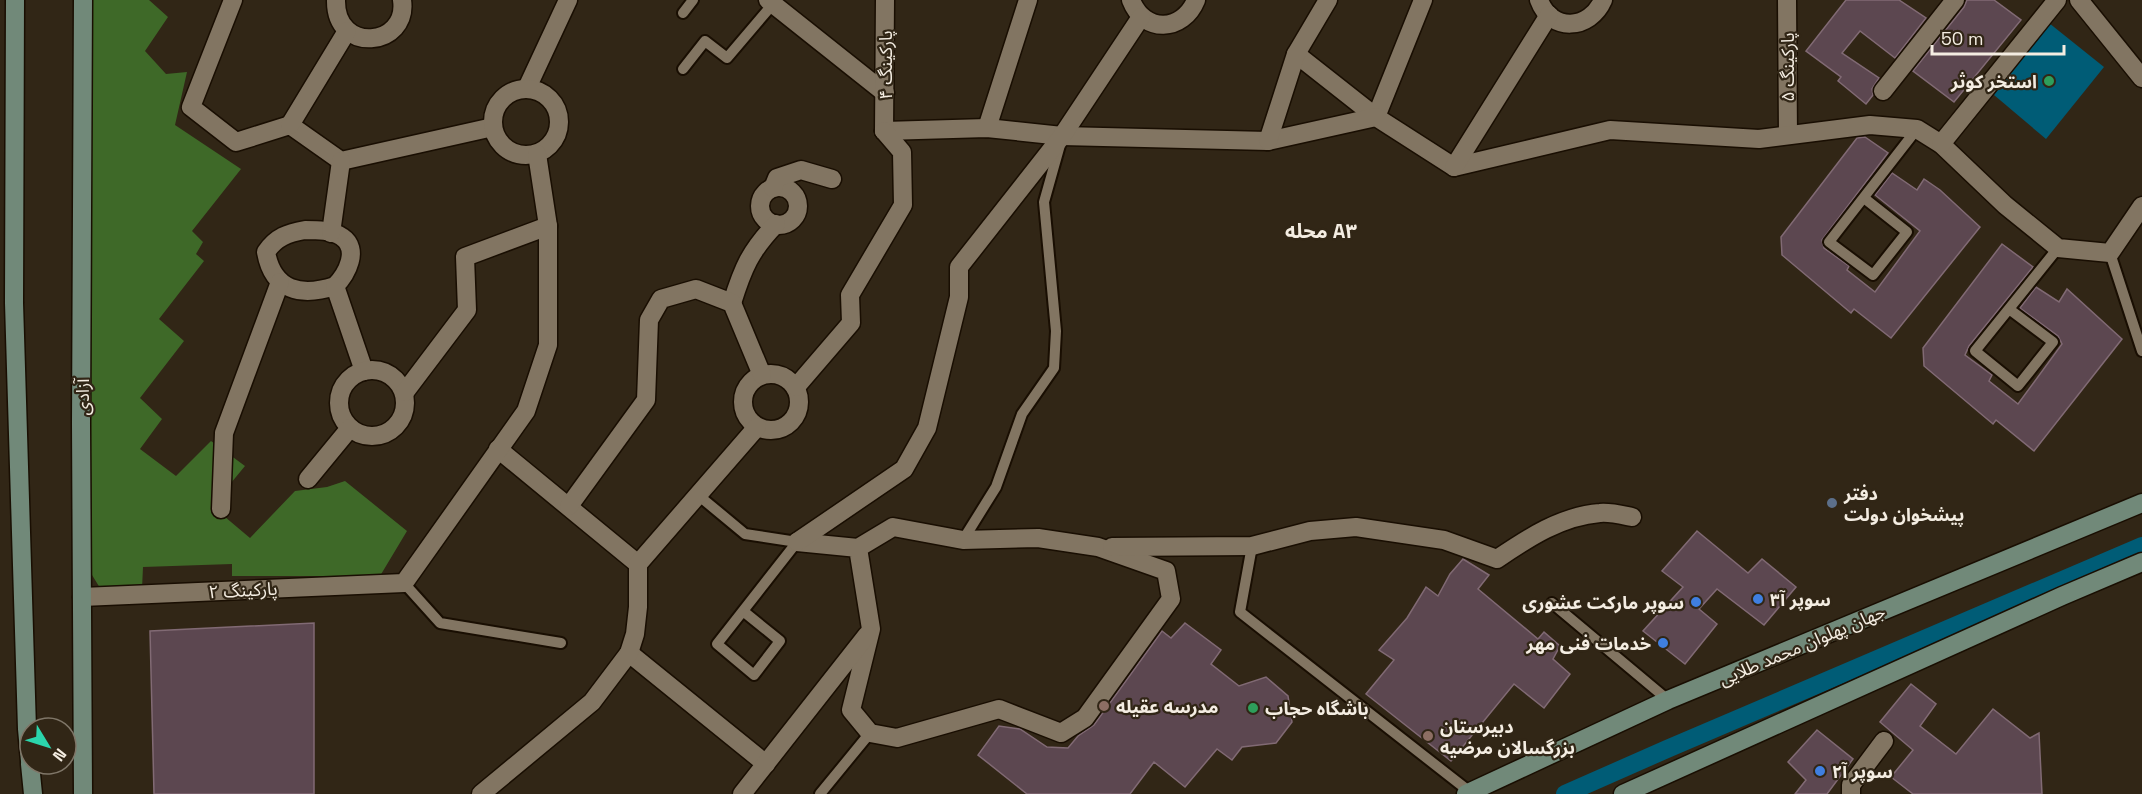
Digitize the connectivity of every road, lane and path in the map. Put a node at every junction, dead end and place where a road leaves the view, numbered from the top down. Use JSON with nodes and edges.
{"nodes":[{"id":1,"x":15,"y":0,"type":"edge"},
{"id":2,"x":83,"y":0,"type":"edge"},
{"id":3,"x":233,"y":0,"type":"edge"},
{"id":4,"x":336,"y":0,"type":"edge"},
{"id":5,"x":402,"y":0,"type":"edge"},
{"id":6,"x":568,"y":0,"type":"edge"},
{"id":7,"x":693,"y":0,"type":"edge"},
{"id":8,"x":885,"y":0,"type":"edge"},
{"id":9,"x":1028,"y":0,"type":"edge"},
{"id":10,"x":1131,"y":0,"type":"edge"},
{"id":11,"x":1196,"y":0,"type":"edge"},
{"id":12,"x":1329,"y":0,"type":"edge"},
{"id":13,"x":1423,"y":0,"type":"edge"},
{"id":14,"x":1603,"y":0,"type":"edge"},
{"id":15,"x":1787,"y":0,"type":"edge"},
{"id":16,"x":1955,"y":0,"type":"edge"},
{"id":17,"x":2057,"y":0,"type":"edge"},
{"id":18,"x":2079,"y":0,"type":"edge"},
{"id":19,"x":771,"y":2,"type":"edge"},
{"id":20,"x":1544,"y":8,"type":"edge"},
{"id":21,"x":683,"y":13,"type":"dead end"},
{"id":22,"x":1141,"y":17,"type":"junction"},
{"id":23,"x":347,"y":31,"type":"junction"},
{"id":24,"x":1296,"y":54,"type":"junction"},
{"id":25,"x":683,"y":69,"type":"dead end"},
{"id":26,"x":2142,"y":78,"type":"edge"},
{"id":27,"x":527,"y":88,"type":"junction"},
{"id":28,"x":1883,"y":91,"type":"dead end"},
{"id":29,"x":885,"y":93,"type":"junction"},
{"id":30,"x":1376,"y":117,"type":"junction"},
{"id":31,"x":290,"y":125,"type":"junction"},
{"id":32,"x":493,"y":127,"type":"junction"},
{"id":33,"x":987,"y":128,"type":"junction"},
{"id":34,"x":1917,"y":129,"type":"junction"},
{"id":35,"x":884,"y":131,"type":"junction"},
{"id":36,"x":1788,"y":135,"type":"junction"},
{"id":37,"x":1062,"y":136,"type":"junction"},
{"id":38,"x":1268,"y":141,"type":"junction"},
{"id":39,"x":1941,"y":144,"type":"junction"},
{"id":40,"x":537,"y":154,"type":"junction"},
{"id":41,"x":341,"y":161,"type":"junction"},
{"id":42,"x":1454,"y":167,"type":"junction"},
{"id":43,"x":832,"y":180,"type":"dead end"},
{"id":44,"x":773,"y":188,"type":"junction"},
{"id":45,"x":1864,"y":198,"type":"junction"},
{"id":46,"x":2142,"y":206,"type":"edge"},
{"id":47,"x":776,"y":224,"type":"junction"},
{"id":48,"x":548,"y":226,"type":"junction"},
{"id":49,"x":331,"y":232,"type":"junction"},
{"id":50,"x":2058,"y":248,"type":"junction"},
{"id":51,"x":2110,"y":254,"type":"junction"},
{"id":52,"x":280,"y":282,"type":"junction"},
{"id":53,"x":335,"y":286,"type":"junction"},
{"id":54,"x":732,"y":303,"type":"junction"},
{"id":55,"x":2009,"y":309,"type":"junction"},
{"id":56,"x":2142,"y":351,"type":"edge"},
{"id":57,"x":364,"y":370,"type":"junction"},
{"id":58,"x":762,"y":375,"type":"junction"},
{"id":59,"x":796,"y":387,"type":"junction"},
{"id":60,"x":405,"y":392,"type":"junction"},
{"id":61,"x":757,"y":427,"type":"junction"},
{"id":62,"x":350,"y":428,"type":"junction"},
{"id":63,"x":498,"y":449,"type":"junction"},
{"id":64,"x":308,"y":479,"type":"dead end"},
{"id":65,"x":698,"y":495,"type":"junction"},
{"id":66,"x":2142,"y":503,"type":"edge"},
{"id":67,"x":569,"y":506,"type":"junction"},
{"id":68,"x":221,"y":509,"type":"dead end"},
{"id":69,"x":1632,"y":517,"type":"dead end"},
{"id":70,"x":963,"y":540,"type":"junction"},
{"id":71,"x":797,"y":542,"type":"junction"},
{"id":72,"x":1252,"y":546,"type":"junction"},
{"id":73,"x":1098,"y":547,"type":"junction"},
{"id":74,"x":858,"y":548,"type":"junction"},
{"id":75,"x":2142,"y":562,"type":"edge"},
{"id":76,"x":638,"y":564,"type":"junction"},
{"id":77,"x":404,"y":583,"type":"junction"},
{"id":78,"x":82,"y":597,"type":"junction"},
{"id":79,"x":1552,"y":603,"type":"dead end"},
{"id":80,"x":743,"y":612,"type":"junction"},
{"id":81,"x":871,"y":629,"type":"junction"},
{"id":82,"x":561,"y":643,"type":"dead end"},
{"id":83,"x":629,"y":653,"type":"junction"},
{"id":84,"x":1668,"y":700,"type":"junction"},
{"id":85,"x":27,"y":716,"type":"edge"},
{"id":86,"x":870,"y":734,"type":"junction"},
{"id":87,"x":1884,"y":741,"type":"dead end"},
{"id":88,"x":766,"y":764,"type":"junction"},
{"id":89,"x":31,"y":776,"type":"edge"},
{"id":90,"x":1468,"y":793,"type":"edge"},
{"id":91,"x":33,"y":794,"type":"edge"},
{"id":92,"x":83,"y":794,"type":"edge"},
{"id":93,"x":481,"y":794,"type":"edge"},
{"id":94,"x":742,"y":794,"type":"edge"},
{"id":95,"x":820,"y":794,"type":"edge"},
{"id":96,"x":1623,"y":794,"type":"edge"},
{"id":97,"x":1851,"y":794,"type":"edge"}],
"edges":[{"from":1,"to":85,"type":"main road"},
{"from":2,"to":78,"type":"main road","name":"آزادی"},
{"from":3,"to":31,"type":"street"},
{"from":4,"to":23,"type":"street"},
{"from":5,"to":23,"type":"street"},
{"from":6,"to":27,"type":"street"},
{"from":7,"to":21,"type":"lane"},
{"from":8,"to":29,"type":"street","name":"پارکینگ ۴"},
{"from":9,"to":33,"type":"street"},
{"from":10,"to":22,"type":"street"},
{"from":11,"to":22,"type":"street"},
{"from":12,"to":24,"type":"street"},
{"from":13,"to":30,"type":"street"},
{"from":14,"to":20,"type":"street"},
{"from":15,"to":36,"type":"street","name":"پارکینگ ۵"},
{"from":16,"to":28,"type":"street"},
{"from":17,"to":39,"type":"street"},
{"from":18,"to":26,"type":"street"},
{"from":19,"to":25,"type":"lane"},
{"from":19,"to":29,"type":"street"},
{"from":20,"to":42,"type":"street"},
{"from":22,"to":37,"type":"street"},
{"from":23,"to":31,"type":"street"},
{"from":24,"to":30,"type":"street"},
{"from":24,"to":38,"type":"street"},
{"from":27,"to":32,"type":"street"},
{"from":27,"to":40,"type":"street"},
{"from":29,"to":35,"type":"street","name":"پارکینگ ۴"},
{"from":30,"to":38,"type":"street"},
{"from":30,"to":42,"type":"street"},
{"from":31,"to":41,"type":"street"},
{"from":32,"to":40,"type":"street"},
{"from":32,"to":41,"type":"street"},
{"from":33,"to":35,"type":"street"},
{"from":33,"to":37,"type":"street"},
{"from":34,"to":36,"type":"street"},
{"from":34,"to":39,"type":"street"},
{"from":34,"to":45,"type":"lane"},
{"from":35,"to":59,"type":"street"},
{"from":36,"to":42,"type":"street"},
{"from":37,"to":38,"type":"street"},
{"from":37,"to":70,"type":"lane"},
{"from":37,"to":71,"type":"street"},
{"from":39,"to":50,"type":"street"},
{"from":40,"to":48,"type":"street"},
{"from":41,"to":49,"type":"street"},
{"from":43,"to":44,"type":"street"},
{"from":44,"to":47,"type":"street"},
{"from":44,"to":47,"type":"street"},
{"from":45,"to":45,"type":"lane"},
{"from":46,"to":51,"type":"street"},
{"from":47,"to":54,"type":"street"},
{"from":48,"to":60,"type":"street"},
{"from":48,"to":63,"type":"street"},
{"from":49,"to":52,"type":"street"},
{"from":49,"to":53,"type":"street"},
{"from":50,"to":51,"type":"street"},
{"from":50,"to":55,"type":"lane"},
{"from":51,"to":56,"type":"lane"},
{"from":52,"to":53,"type":"street"},
{"from":52,"to":68,"type":"street"},
{"from":53,"to":57,"type":"street"},
{"from":54,"to":58,"type":"street"},
{"from":54,"to":67,"type":"street"},
{"from":55,"to":55,"type":"lane"},
{"from":57,"to":60,"type":"street"},
{"from":57,"to":62,"type":"street"},
{"from":58,"to":59,"type":"street"},
{"from":58,"to":61,"type":"street"},
{"from":59,"to":61,"type":"street"},
{"from":60,"to":62,"type":"street"},
{"from":61,"to":65,"type":"street"},
{"from":62,"to":64,"type":"street"},
{"from":63,"to":67,"type":"street"},
{"from":63,"to":77,"type":"street"},
{"from":65,"to":71,"type":"lane"},
{"from":65,"to":76,"type":"street"},
{"from":66,"to":84,"type":"main road","name":"جهان پهلوان محمد طلایی"},
{"from":67,"to":76,"type":"street"},
{"from":69,"to":72,"type":"street"},
{"from":70,"to":73,"type":"street"},
{"from":70,"to":74,"type":"street"},
{"from":71,"to":74,"type":"street"},
{"from":71,"to":80,"type":"lane"},
{"from":72,"to":73,"type":"street"},
{"from":72,"to":90,"type":"lane"},
{"from":73,"to":86,"type":"street"},
{"from":74,"to":81,"type":"street"},
{"from":75,"to":96,"type":"main road"},
{"from":76,"to":83,"type":"street"},
{"from":77,"to":78,"type":"street","name":"پارکینگ ۲"},
{"from":77,"to":82,"type":"lane"},
{"from":78,"to":92,"type":"main road","name":"آزادی"},
{"from":79,"to":84,"type":"lane"},
{"from":80,"to":80,"type":"lane"},
{"from":81,"to":86,"type":"street"},
{"from":81,"to":88,"type":"street"},
{"from":83,"to":88,"type":"street"},
{"from":83,"to":93,"type":"street"},
{"from":84,"to":90,"type":"main road","name":"جهان پهلوان محمد طلایی"},
{"from":86,"to":95,"type":"lane"},
{"from":87,"to":97,"type":"street"},
{"from":88,"to":94,"type":"street"},
{"from":89,"to":91,"type":"main road"}]}
